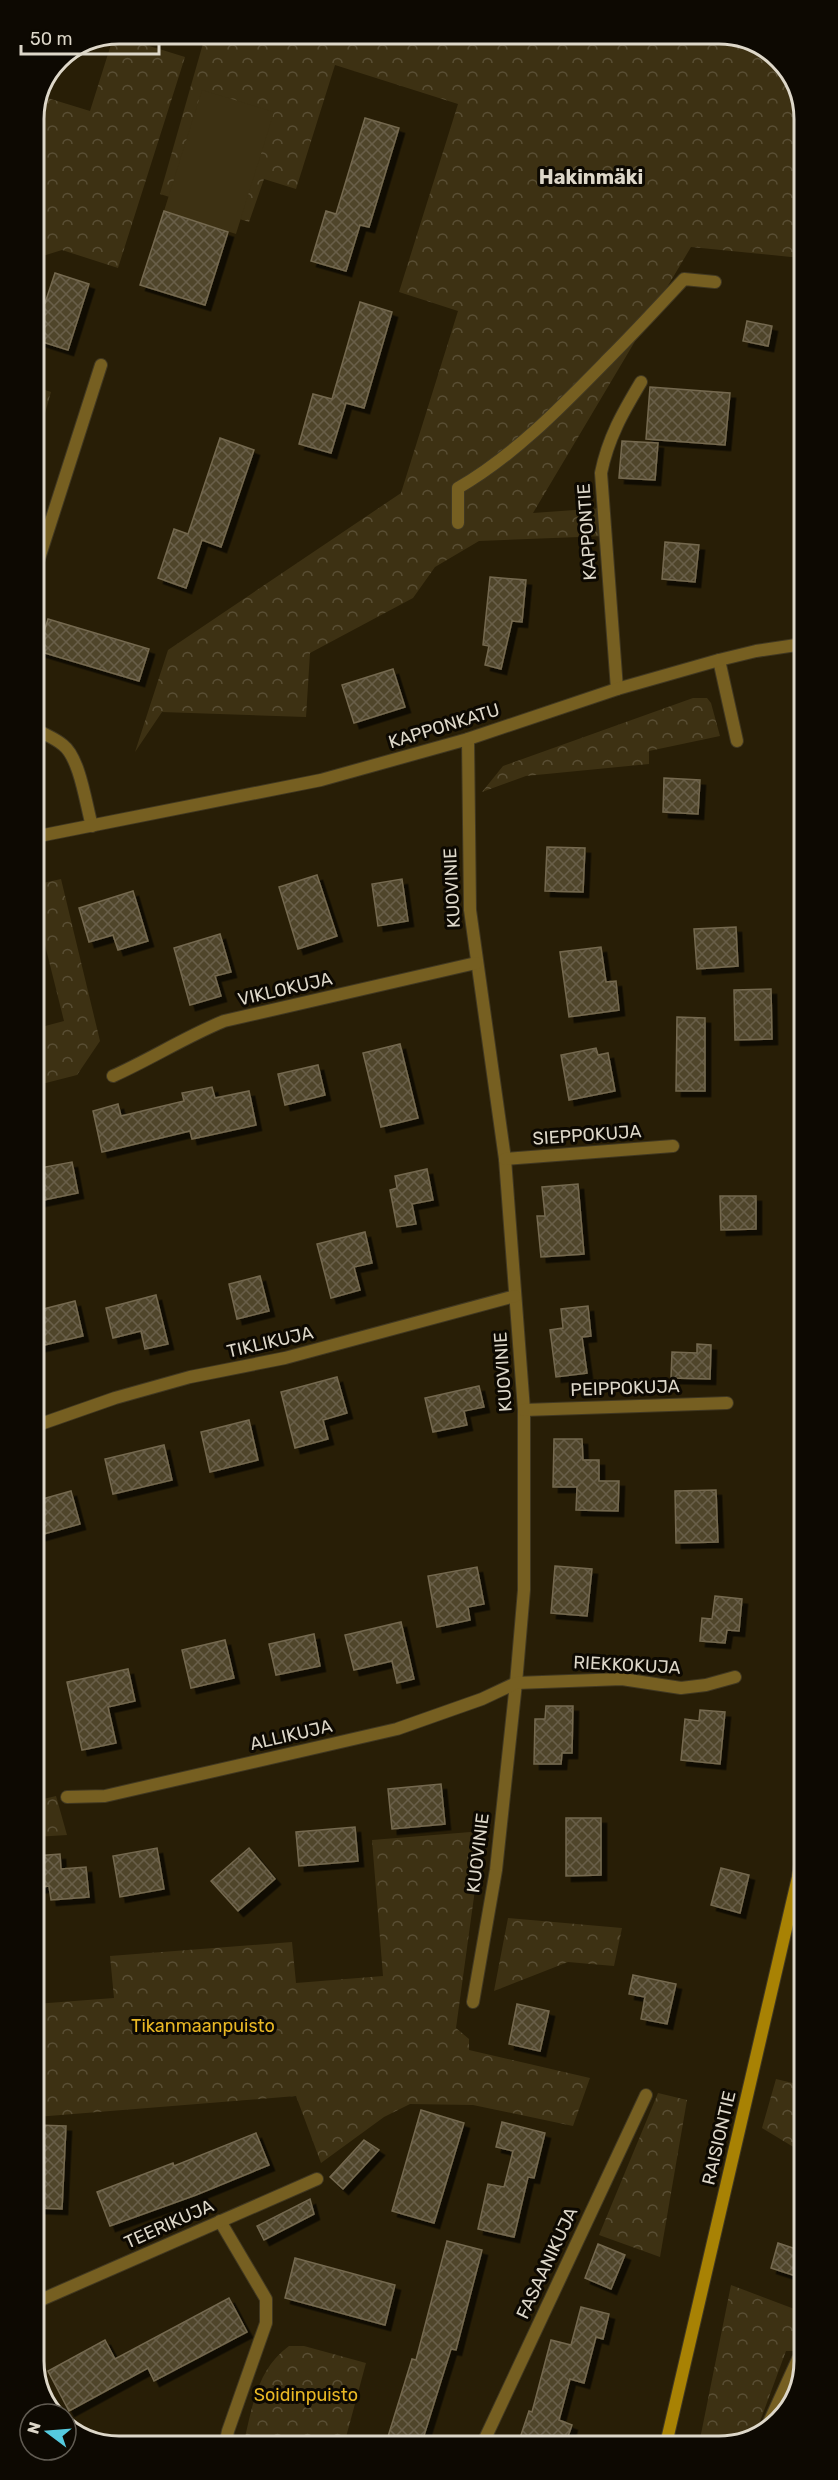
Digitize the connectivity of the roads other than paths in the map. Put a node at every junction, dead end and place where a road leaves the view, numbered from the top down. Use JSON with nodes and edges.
{"nodes":[{"id":1,"x":715,"y":282,"type":"dead end"},
{"id":2,"x":101,"y":365,"type":"dead end"},
{"id":3,"x":640,"y":382,"type":"dead end"},
{"id":4,"x":458,"y":523,"type":"dead end"},
{"id":5,"x":44,"y":543,"type":"edge"},
{"id":6,"x":794,"y":645,"type":"edge"},
{"id":7,"x":719,"y":660,"type":"junction"},
{"id":8,"x":617,"y":689,"type":"junction"},
{"id":9,"x":44,"y":733,"type":"edge"},
{"id":10,"x":468,"y":739,"type":"junction"},
{"id":11,"x":737,"y":741,"type":"dead end"},
{"id":12,"x":92,"y":826,"type":"junction"},
{"id":13,"x":44,"y":835,"type":"edge"},
{"id":14,"x":476,"y":963,"type":"junction"},
{"id":15,"x":113,"y":1076,"type":"dead end"},
{"id":16,"x":672,"y":1146,"type":"dead end"},
{"id":17,"x":505,"y":1160,"type":"junction"},
{"id":18,"x":515,"y":1296,"type":"junction"},
{"id":19,"x":727,"y":1403,"type":"dead end"},
{"id":20,"x":524,"y":1410,"type":"junction"},
{"id":21,"x":44,"y":1423,"type":"edge"},
{"id":22,"x":735,"y":1677,"type":"dead end"},
{"id":23,"x":516,"y":1683,"type":"junction"},
{"id":24,"x":66,"y":1797,"type":"dead end"},
{"id":25,"x":794,"y":1894,"type":"edge"},
{"id":26,"x":473,"y":2002,"type":"dead end"},
{"id":27,"x":645,"y":2095,"type":"dead end"},
{"id":28,"x":317,"y":2179,"type":"dead end"},
{"id":29,"x":220,"y":2221,"type":"junction"},
{"id":30,"x":44,"y":2298,"type":"edge"},
{"id":31,"x":794,"y":2368,"type":"edge"},
{"id":32,"x":773,"y":2413,"type":"edge"},
{"id":33,"x":227,"y":2436,"type":"edge"},
{"id":34,"x":486,"y":2436,"type":"edge"},
{"id":35,"x":668,"y":2436,"type":"edge"}],
"edges":[{"from":1,"to":4,"type":"street"},
{"from":2,"to":5,"type":"street"},
{"from":3,"to":8,"type":"street","name":"KAPPONTIE"},
{"from":6,"to":7,"type":"street","name":"KAPPONKATU"},
{"from":7,"to":8,"type":"street","name":"KAPPONKATU"},
{"from":7,"to":11,"type":"street"},
{"from":8,"to":10,"type":"street","name":"KAPPONKATU"},
{"from":9,"to":12,"type":"street"},
{"from":10,"to":12,"type":"street","name":"KAPPONKATU"},
{"from":10,"to":14,"type":"street","name":"KUOVINIE"},
{"from":12,"to":13,"type":"street","name":"KAPPONKATU"},
{"from":14,"to":15,"type":"street","name":"VIKLOKUJA"},
{"from":14,"to":17,"type":"street","name":"KUOVINIE"},
{"from":16,"to":17,"type":"street","name":"SIEPPOKUJA"},
{"from":17,"to":18,"type":"street","name":"KUOVINIE"},
{"from":18,"to":20,"type":"street","name":"KUOVINIE"},
{"from":18,"to":21,"type":"street","name":"TIKLIKUJA"},
{"from":19,"to":20,"type":"street","name":"PEIPPOKUJA"},
{"from":20,"to":23,"type":"street","name":"KUOVINIE"},
{"from":22,"to":23,"type":"street","name":"RIEKKOKUJA"},
{"from":23,"to":24,"type":"street","name":"ALLIKUJA"},
{"from":23,"to":26,"type":"street","name":"KUOVINIE"},
{"from":25,"to":35,"type":"main road","name":"RAISIONTIE"},
{"from":27,"to":34,"type":"street","name":"FASAANIKUJA"},
{"from":28,"to":29,"type":"street","name":"TEERIKUJA"},
{"from":29,"to":30,"type":"street","name":"TEERIKUJA"},
{"from":29,"to":33,"type":"street"},
{"from":31,"to":32,"type":"street"}]}
